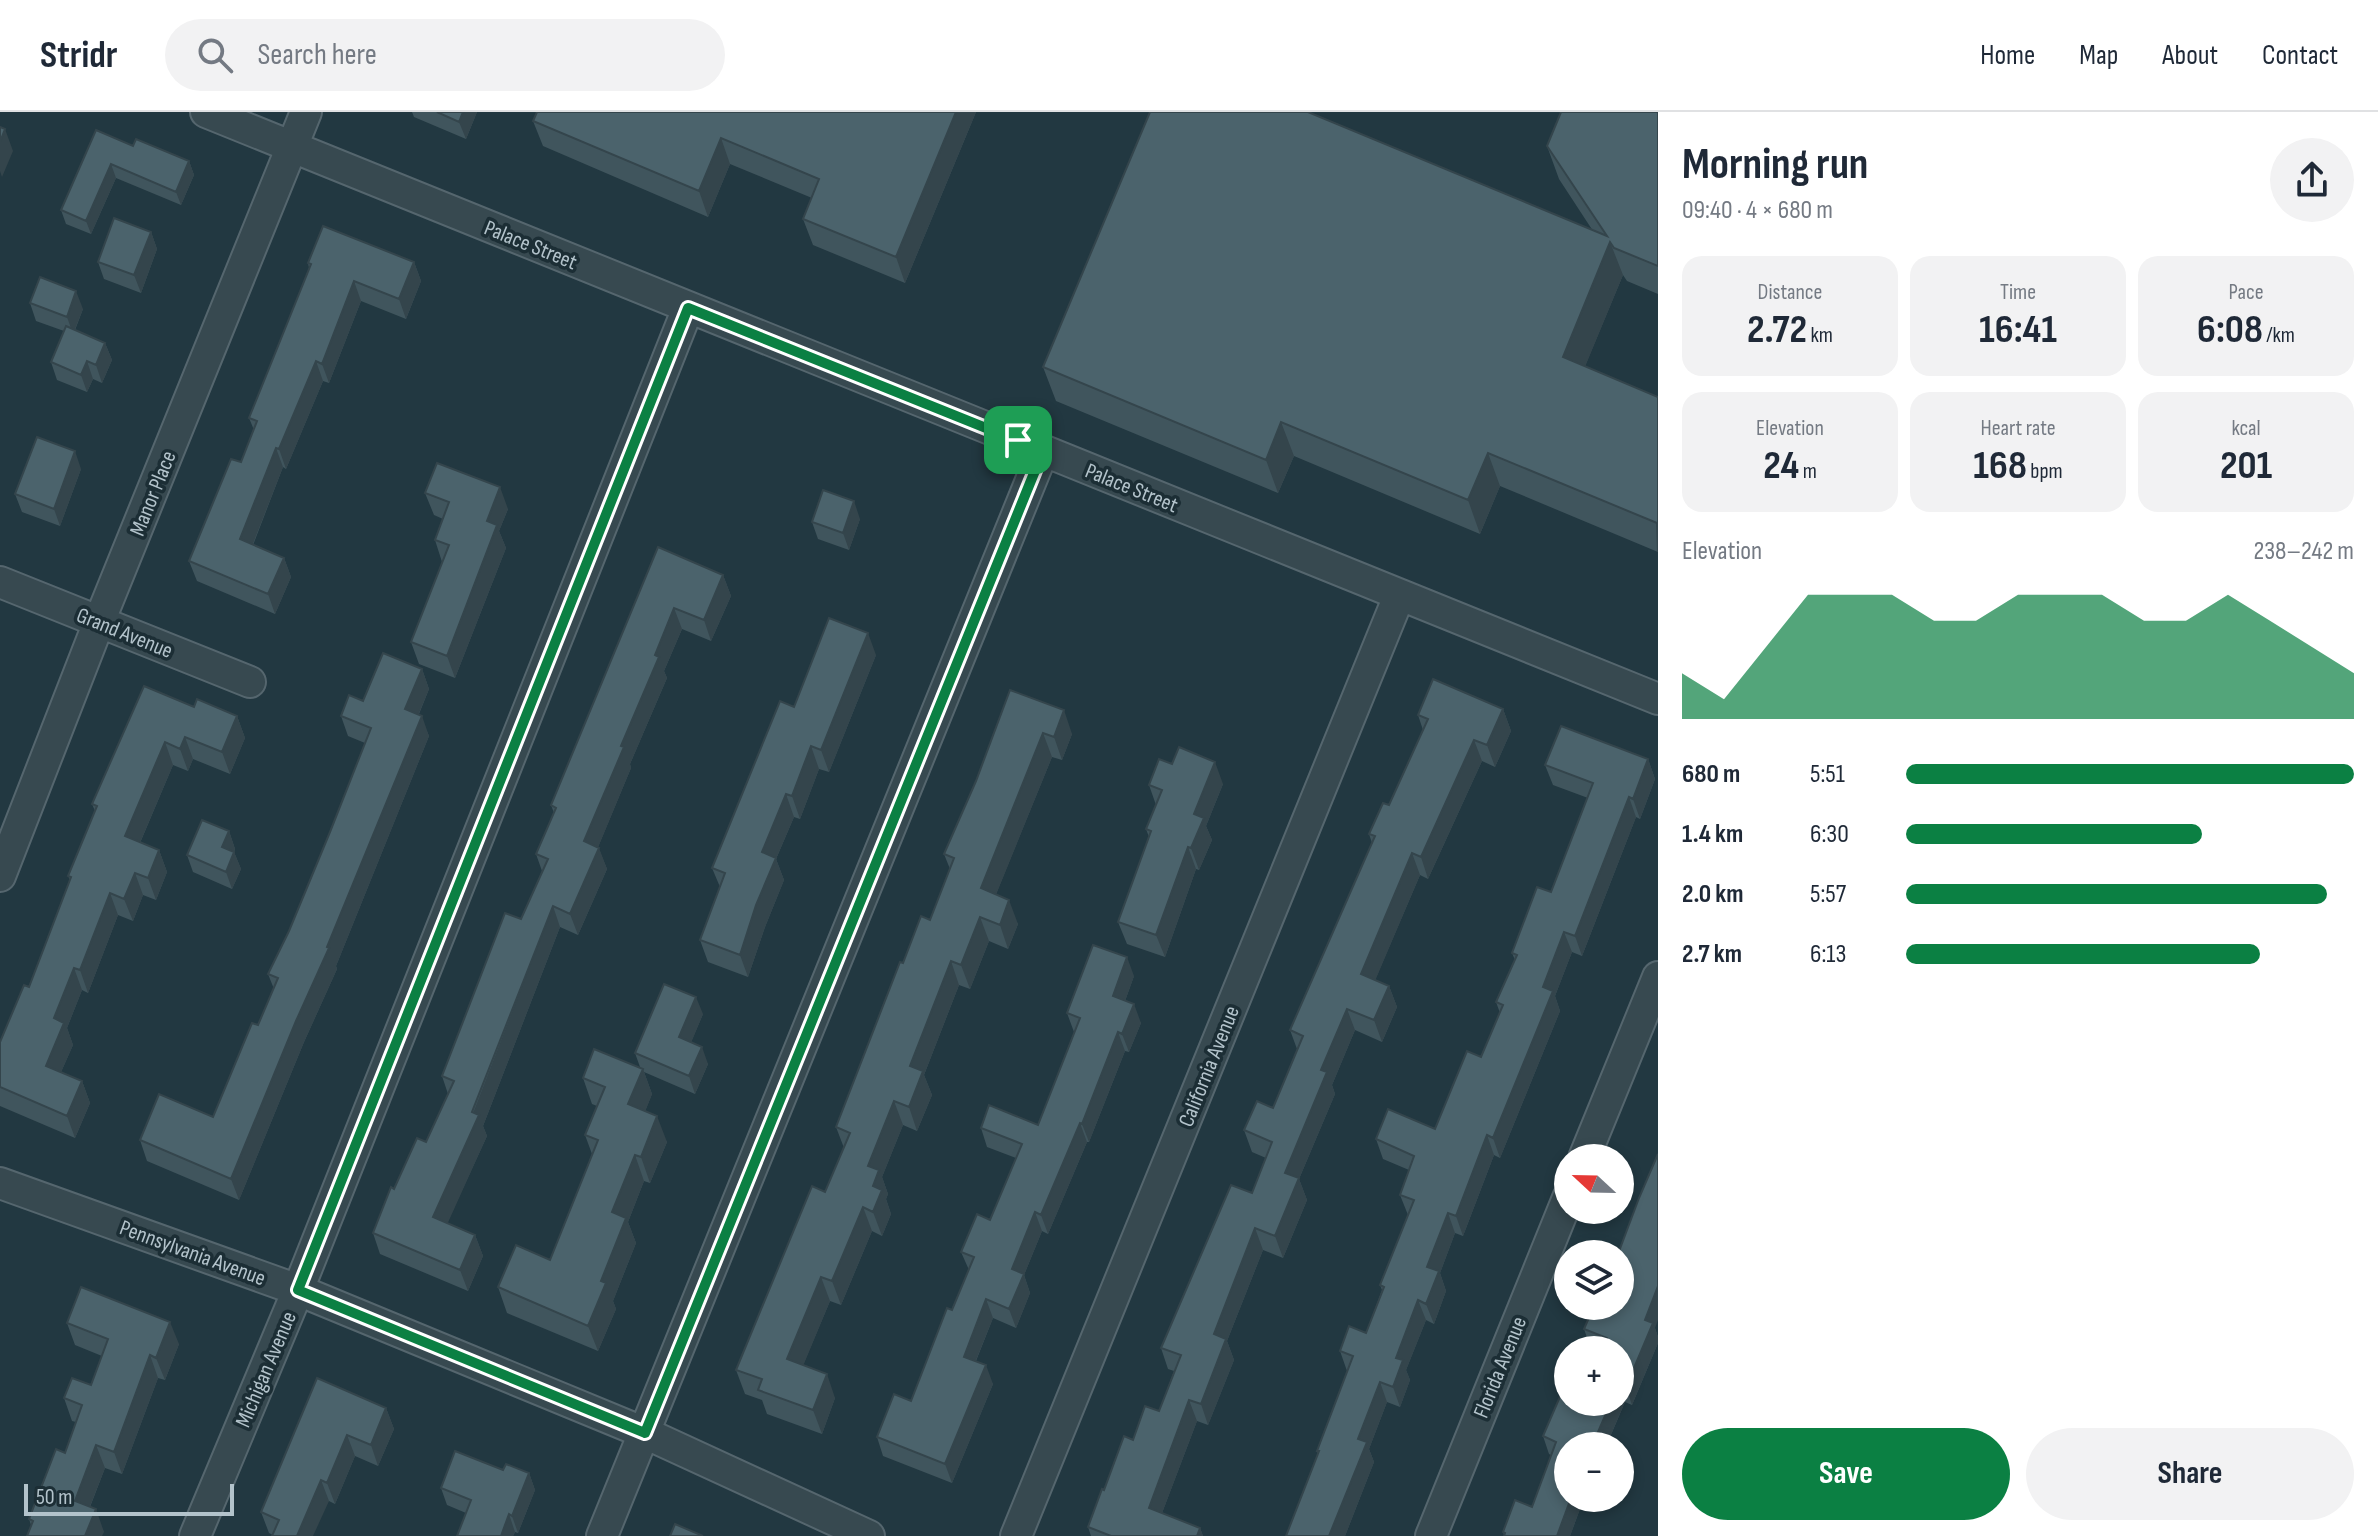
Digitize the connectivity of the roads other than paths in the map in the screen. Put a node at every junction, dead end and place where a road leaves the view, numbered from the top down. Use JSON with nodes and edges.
{"nodes":[{"id":1,"x":206,"y":112,"type":"edge"},
{"id":2,"x":306,"y":112,"type":"edge"},
{"id":3,"x":292,"y":146,"type":"junction"},
{"id":4,"x":688,"y":308,"type":"junction"},
{"id":5,"x":1043,"y":451,"type":"junction"},
{"id":6,"x":0,"y":582,"type":"edge"},
{"id":7,"x":1399,"y":596,"type":"junction"},
{"id":8,"x":99,"y":622,"type":"junction"},
{"id":9,"x":250,"y":682,"type":"dead end"},
{"id":10,"x":1658,"y":699,"type":"edge"},
{"id":11,"x":0,"y":876,"type":"edge"},
{"id":12,"x":1658,"y":977,"type":"edge"},
{"id":13,"x":1590,"y":1144,"type":"edge"},
{"id":14,"x":0,"y":1183,"type":"edge"},
{"id":15,"x":1557,"y":1224,"type":"edge"},
{"id":16,"x":298,"y":1290,"type":"junction"},
{"id":17,"x":645,"y":1433,"type":"junction"},
{"id":18,"x":195,"y":1536,"type":"edge"},
{"id":19,"x":602,"y":1536,"type":"edge"},
{"id":20,"x":869,"y":1536,"type":"edge"},
{"id":21,"x":1016,"y":1536,"type":"edge"},
{"id":22,"x":1431,"y":1536,"type":"edge"}],
"edges":[{"from":1,"to":3,"type":"street","name":"Palace Street"},
{"from":2,"to":3,"type":"street","name":"Manor Place"},
{"from":3,"to":4,"type":"street","name":"Palace Street"},
{"from":3,"to":8,"type":"street","name":"Manor Place"},
{"from":4,"to":5,"type":"street","name":"Palace Street"},
{"from":4,"to":16,"type":"street","name":"Michigan Avenue"},
{"from":5,"to":7,"type":"street","name":"Palace Street"},
{"from":5,"to":17,"type":"street"},
{"from":6,"to":8,"type":"street","name":"Grand Avenue"},
{"from":7,"to":10,"type":"street","name":"Palace Street"},
{"from":7,"to":21,"type":"street","name":"California Avenue"},
{"from":8,"to":9,"type":"street","name":"Grand Avenue"},
{"from":8,"to":11,"type":"street","name":"Manor Place"},
{"from":12,"to":13,"type":"street"},
{"from":14,"to":16,"type":"street","name":"Pennsylvania Avenue"},
{"from":15,"to":22,"type":"street","name":"Florida Avenue"},
{"from":16,"to":17,"type":"street","name":"Pennsylvania Avenue"},
{"from":16,"to":18,"type":"street","name":"Michigan Avenue"},
{"from":17,"to":19,"type":"street"},
{"from":17,"to":20,"type":"street","name":"Pennsylvania Avenue"}]}
